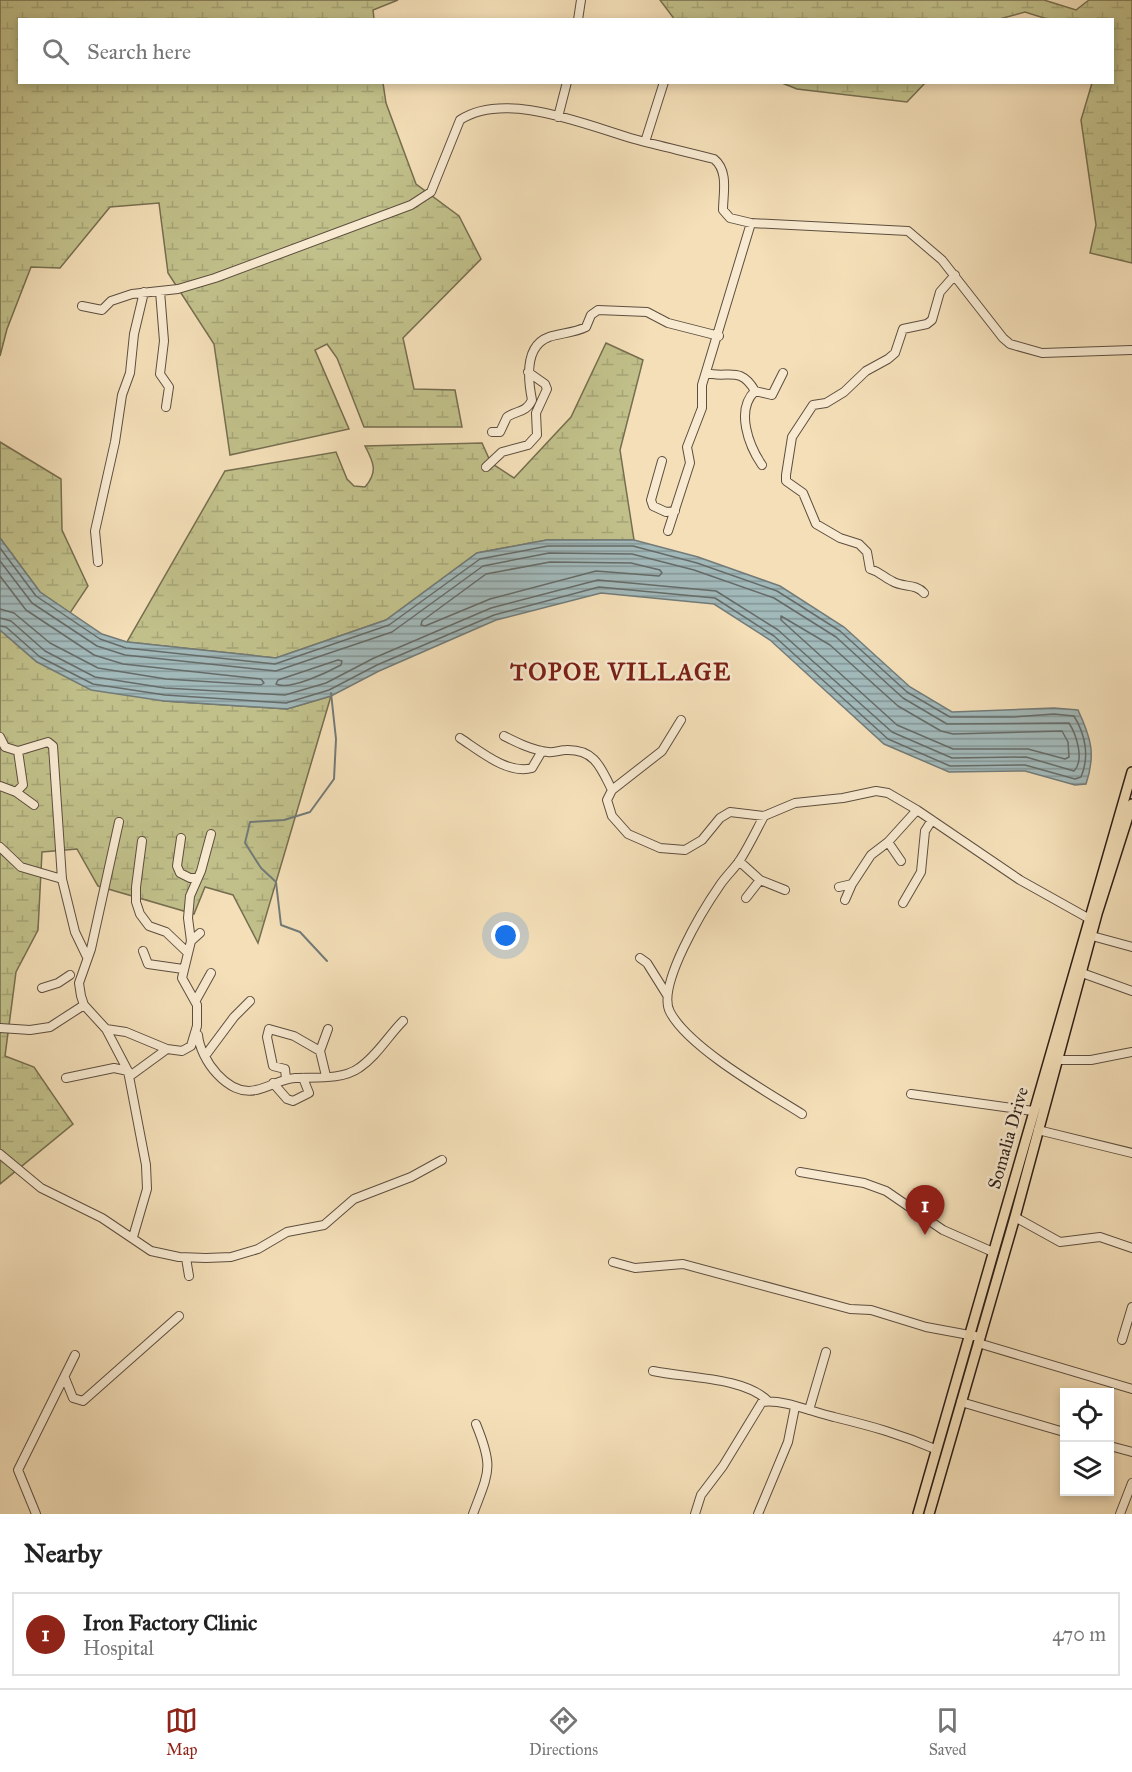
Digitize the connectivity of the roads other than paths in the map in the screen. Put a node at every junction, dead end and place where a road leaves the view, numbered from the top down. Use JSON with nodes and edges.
{"nodes":[{"id":1,"x":581,"y":0,"type":"edge"},
{"id":2,"x":578,"y":18,"type":"edge"},
{"id":3,"x":566,"y":84,"type":"edge"},
{"id":4,"x":663,"y":84,"type":"edge"},
{"id":5,"x":558,"y":117,"type":"junction"},
{"id":6,"x":645,"y":142,"type":"junction"},
{"id":7,"x":751,"y":223,"type":"junction"},
{"id":8,"x":955,"y":275,"type":"junction"},
{"id":9,"x":160,"y":291,"type":"junction"},
{"id":10,"x":144,"y":292,"type":"junction"},
{"id":11,"x":82,"y":306,"type":"dead end"},
{"id":12,"x":719,"y":336,"type":"junction"},
{"id":13,"x":1132,"y":350,"type":"edge"},
{"id":14,"x":528,"y":372,"type":"junction"},
{"id":15,"x":706,"y":373,"type":"junction"},
{"id":16,"x":783,"y":373,"type":"dead end"},
{"id":17,"x":754,"y":391,"type":"junction"},
{"id":18,"x":166,"y":407,"type":"dead end"},
{"id":19,"x":492,"y":432,"type":"dead end"},
{"id":20,"x":662,"y":461,"type":"dead end"},
{"id":21,"x":762,"y":465,"type":"dead end"},
{"id":22,"x":486,"y":466,"type":"dead end"},
{"id":23,"x":675,"y":511,"type":"junction"},
{"id":24,"x":668,"y":531,"type":"dead end"},
{"id":25,"x":98,"y":562,"type":"dead end"},
{"id":26,"x":924,"y":593,"type":"dead end"},
{"id":27,"x":681,"y":720,"type":"dead end"},
{"id":28,"x":504,"y":736,"type":"dead end"},
{"id":29,"x":0,"y":737,"type":"edge"},
{"id":30,"x":460,"y":738,"type":"dead end"},
{"id":31,"x":18,"y":751,"type":"junction"},
{"id":32,"x":542,"y":751,"type":"junction"},
{"id":33,"x":1132,"y":772,"type":"edge"},
{"id":34,"x":0,"y":786,"type":"edge"},
{"id":35,"x":612,"y":790,"type":"junction"},
{"id":36,"x":16,"y":792,"type":"junction"},
{"id":37,"x":1132,"y":804,"type":"edge"},
{"id":38,"x":34,"y":805,"type":"dead end"},
{"id":39,"x":917,"y":810,"type":"junction"},
{"id":40,"x":764,"y":816,"type":"junction"},
{"id":41,"x":932,"y":820,"type":"junction"},
{"id":42,"x":119,"y":822,"type":"dead end"},
{"id":43,"x":211,"y":834,"type":"dead end"},
{"id":44,"x":181,"y":838,"type":"dead end"},
{"id":45,"x":142,"y":841,"type":"dead end"},
{"id":46,"x":888,"y":842,"type":"junction"},
{"id":47,"x":0,"y":847,"type":"edge"},
{"id":48,"x":739,"y":861,"type":"junction"},
{"id":49,"x":901,"y":861,"type":"dead end"},
{"id":50,"x":197,"y":878,"type":"junction"},
{"id":51,"x":62,"y":879,"type":"junction"},
{"id":52,"x":760,"y":880,"type":"junction"},
{"id":53,"x":852,"y":884,"type":"junction"},
{"id":54,"x":838,"y":887,"type":"dead end"},
{"id":55,"x":785,"y":890,"type":"dead end"},
{"id":56,"x":746,"y":897,"type":"dead end"},
{"id":57,"x":845,"y":900,"type":"dead end"},
{"id":58,"x":903,"y":903,"type":"dead end"},
{"id":59,"x":1089,"y":918,"type":"junction"},
{"id":60,"x":201,"y":933,"type":"dead end"},
{"id":61,"x":1092,"y":936,"type":"junction"},
{"id":62,"x":191,"y":941,"type":"junction"},
{"id":63,"x":1132,"y":947,"type":"edge"},
{"id":64,"x":143,"y":951,"type":"dead end"},
{"id":65,"x":188,"y":952,"type":"junction"},
{"id":66,"x":87,"y":957,"type":"junction"},
{"id":67,"x":640,"y":958,"type":"dead end"},
{"id":68,"x":183,"y":969,"type":"junction"},
{"id":69,"x":1082,"y":973,"type":"junction"},
{"id":70,"x":211,"y":974,"type":"dead end"},
{"id":71,"x":70,"y":975,"type":"dead end"},
{"id":72,"x":42,"y":988,"type":"dead end"},
{"id":73,"x":1132,"y":991,"type":"edge"},
{"id":74,"x":667,"y":995,"type":"junction"},
{"id":75,"x":196,"y":1000,"type":"junction"},
{"id":76,"x":250,"y":1001,"type":"dead end"},
{"id":77,"x":84,"y":1005,"type":"junction"},
{"id":78,"x":403,"y":1021,"type":"dead end"},
{"id":79,"x":197,"y":1026,"type":"junction"},
{"id":80,"x":0,"y":1028,"type":"edge"},
{"id":81,"x":106,"y":1029,"type":"junction"},
{"id":82,"x":328,"y":1029,"type":"dead end"},
{"id":83,"x":167,"y":1048,"type":"junction"},
{"id":84,"x":182,"y":1050,"type":"junction"},
{"id":85,"x":320,"y":1051,"type":"junction"},
{"id":86,"x":1132,"y":1052,"type":"edge"},
{"id":87,"x":203,"y":1054,"type":"junction"},
{"id":88,"x":1059,"y":1060,"type":"junction"},
{"id":89,"x":129,"y":1073,"type":"junction"},
{"id":90,"x":326,"y":1076,"type":"junction"},
{"id":91,"x":66,"y":1078,"type":"dead end"},
{"id":92,"x":303,"y":1078,"type":"junction"},
{"id":93,"x":286,"y":1079,"type":"junction"},
{"id":94,"x":273,"y":1083,"type":"junction"},
{"id":95,"x":911,"y":1094,"type":"dead end"},
{"id":96,"x":1033,"y":1111,"type":"junction"},
{"id":97,"x":802,"y":1114,"type":"dead end"},
{"id":98,"x":1038,"y":1130,"type":"junction"},
{"id":99,"x":1132,"y":1153,"type":"edge"},
{"id":100,"x":0,"y":1154,"type":"edge"},
{"id":101,"x":442,"y":1160,"type":"dead end"},
{"id":102,"x":800,"y":1172,"type":"dead end"},
{"id":103,"x":1016,"y":1217,"type":"junction"},
{"id":104,"x":133,"y":1237,"type":"junction"},
{"id":105,"x":1132,"y":1248,"type":"edge"},
{"id":106,"x":993,"y":1252,"type":"junction"},
{"id":107,"x":186,"y":1258,"type":"junction"},
{"id":108,"x":613,"y":1262,"type":"dead end"},
{"id":109,"x":189,"y":1276,"type":"dead end"},
{"id":110,"x":1132,"y":1306,"type":"edge"},
{"id":111,"x":179,"y":1316,"type":"dead end"},
{"id":112,"x":969,"y":1334,"type":"junction"},
{"id":113,"x":979,"y":1340,"type":"junction"},
{"id":114,"x":1122,"y":1340,"type":"dead end"},
{"id":115,"x":826,"y":1352,"type":"dead end"},
{"id":116,"x":75,"y":1355,"type":"dead end"},
{"id":117,"x":653,"y":1371,"type":"dead end"},
{"id":118,"x":65,"y":1377,"type":"junction"},
{"id":119,"x":1132,"y":1389,"type":"edge"},
{"id":120,"x":768,"y":1401,"type":"junction"},
{"id":121,"x":961,"y":1402,"type":"junction"},
{"id":122,"x":795,"y":1407,"type":"junction"},
{"id":123,"x":809,"y":1410,"type":"junction"},
{"id":124,"x":476,"y":1424,"type":"dead end"},
{"id":125,"x":1060,"y":1431,"type":"edge"},
{"id":126,"x":1114,"y":1447,"type":"edge"},
{"id":127,"x":936,"y":1449,"type":"junction"},
{"id":128,"x":1132,"y":1452,"type":"edge"},
{"id":129,"x":1132,"y":1483,"type":"edge"},
{"id":130,"x":36,"y":1514,"type":"edge"},
{"id":131,"x":473,"y":1514,"type":"edge"},
{"id":132,"x":695,"y":1514,"type":"edge"},
{"id":133,"x":758,"y":1514,"type":"edge"},
{"id":134,"x":918,"y":1514,"type":"edge"},
{"id":135,"x":929,"y":1514,"type":"edge"},
{"id":136,"x":1120,"y":1514,"type":"edge"}],
"edges":[{"from":1,"to":2,"type":"street"},
{"from":3,"to":5,"type":"street"},
{"from":4,"to":6,"type":"street"},
{"from":5,"to":6,"type":"street"},
{"from":5,"to":9,"type":"street"},
{"from":6,"to":7,"type":"street"},
{"from":7,"to":8,"type":"street"},
{"from":7,"to":12,"type":"street"},
{"from":8,"to":13,"type":"street"},
{"from":8,"to":26,"type":"street"},
{"from":9,"to":10,"type":"street"},
{"from":9,"to":18,"type":"street"},
{"from":10,"to":11,"type":"street"},
{"from":10,"to":25,"type":"street"},
{"from":12,"to":14,"type":"street"},
{"from":12,"to":15,"type":"street"},
{"from":14,"to":19,"type":"street"},
{"from":14,"to":22,"type":"street"},
{"from":15,"to":17,"type":"street"},
{"from":15,"to":23,"type":"street"},
{"from":16,"to":17,"type":"street"},
{"from":17,"to":21,"type":"street"},
{"from":20,"to":23,"type":"street"},
{"from":23,"to":24,"type":"street"},
{"from":27,"to":35,"type":"street"},
{"from":28,"to":32,"type":"street"},
{"from":29,"to":31,"type":"street"},
{"from":30,"to":32,"type":"street"},
{"from":31,"to":36,"type":"street"},
{"from":31,"to":51,"type":"street"},
{"from":32,"to":35,"type":"street"},
{"from":33,"to":59,"type":"main road","name":"Somalia Drive"},
{"from":34,"to":36,"type":"street"},
{"from":35,"to":40,"type":"street"},
{"from":36,"to":38,"type":"street"},
{"from":37,"to":61,"type":"main road","name":"Somalia Drive"},
{"from":39,"to":40,"type":"street"},
{"from":39,"to":41,"type":"street"},
{"from":39,"to":46,"type":"street"},
{"from":40,"to":48,"type":"street"},
{"from":41,"to":58,"type":"street"},
{"from":41,"to":59,"type":"street"},
{"from":42,"to":66,"type":"street"},
{"from":43,"to":50,"type":"street"},
{"from":44,"to":50,"type":"street"},
{"from":45,"to":65,"type":"street"},
{"from":46,"to":49,"type":"street"},
{"from":46,"to":53,"type":"street"},
{"from":47,"to":51,"type":"street"},
{"from":48,"to":52,"type":"street"},
{"from":48,"to":74,"type":"street"},
{"from":50,"to":62,"type":"street"},
{"from":51,"to":66,"type":"street"},
{"from":52,"to":55,"type":"street"},
{"from":52,"to":56,"type":"street"},
{"from":53,"to":54,"type":"street"},
{"from":53,"to":57,"type":"street"},
{"from":59,"to":96,"type":"main road","name":"Somalia Drive"},
{"from":60,"to":62,"type":"street"},
{"from":61,"to":63,"type":"street"},
{"from":61,"to":69,"type":"main road","name":"Somalia Drive"},
{"from":62,"to":65,"type":"street"},
{"from":64,"to":68,"type":"street"},
{"from":65,"to":68,"type":"street"},
{"from":66,"to":77,"type":"street"},
{"from":67,"to":74,"type":"street"},
{"from":68,"to":75,"type":"street"},
{"from":69,"to":73,"type":"street"},
{"from":69,"to":88,"type":"main road","name":"Somalia Drive"},
{"from":70,"to":75,"type":"street"},
{"from":71,"to":72,"type":"street"},
{"from":74,"to":97,"type":"street"},
{"from":75,"to":79,"type":"street"},
{"from":76,"to":87,"type":"street"},
{"from":77,"to":80,"type":"street"},
{"from":77,"to":81,"type":"street"},
{"from":78,"to":90,"type":"street"},
{"from":79,"to":84,"type":"street"},
{"from":79,"to":87,"type":"street"},
{"from":81,"to":83,"type":"street"},
{"from":81,"to":89,"type":"street"},
{"from":82,"to":85,"type":"street"},
{"from":83,"to":84,"type":"street"},
{"from":83,"to":89,"type":"street"},
{"from":84,"to":87,"type":"street"},
{"from":85,"to":90,"type":"street"},
{"from":85,"to":93,"type":"street"},
{"from":86,"to":88,"type":"street"},
{"from":87,"to":94,"type":"street"},
{"from":88,"to":98,"type":"main road","name":"Somalia Drive"},
{"from":89,"to":91,"type":"street"},
{"from":89,"to":104,"type":"street"},
{"from":90,"to":92,"type":"street"},
{"from":92,"to":93,"type":"street"},
{"from":92,"to":94,"type":"street"},
{"from":93,"to":94,"type":"street"},
{"from":95,"to":96,"type":"street"},
{"from":96,"to":106,"type":"main road","name":"Somalia Drive"},
{"from":98,"to":99,"type":"street"},
{"from":98,"to":103,"type":"main road","name":"Somalia Drive"},
{"from":100,"to":104,"type":"street"},
{"from":101,"to":107,"type":"street"},
{"from":102,"to":106,"type":"street"},
{"from":103,"to":105,"type":"street"},
{"from":103,"to":113,"type":"main road","name":"Somalia Drive"},
{"from":104,"to":107,"type":"street"},
{"from":106,"to":112,"type":"main road","name":"Somalia Drive"},
{"from":107,"to":109,"type":"street"},
{"from":108,"to":112,"type":"street"},
{"from":110,"to":114,"type":"street"},
{"from":111,"to":118,"type":"street"},
{"from":112,"to":113,"type":"street"},
{"from":112,"to":127,"type":"main road","name":"Somalia Drive"},
{"from":113,"to":119,"type":"street"},
{"from":113,"to":121,"type":"main road","name":"Somalia Drive"},
{"from":115,"to":123,"type":"street"},
{"from":116,"to":118,"type":"street"},
{"from":117,"to":120,"type":"street"},
{"from":118,"to":130,"type":"street"},
{"from":120,"to":122,"type":"street"},
{"from":120,"to":132,"type":"street"},
{"from":121,"to":125,"type":"street"},
{"from":121,"to":135,"type":"main road","name":"Somalia Drive"},
{"from":122,"to":123,"type":"street"},
{"from":122,"to":133,"type":"street"},
{"from":123,"to":127,"type":"street"},
{"from":124,"to":131,"type":"street"},
{"from":126,"to":128,"type":"street"},
{"from":127,"to":134,"type":"main road","name":"Somalia Drive"},
{"from":129,"to":136,"type":"street"}]}
